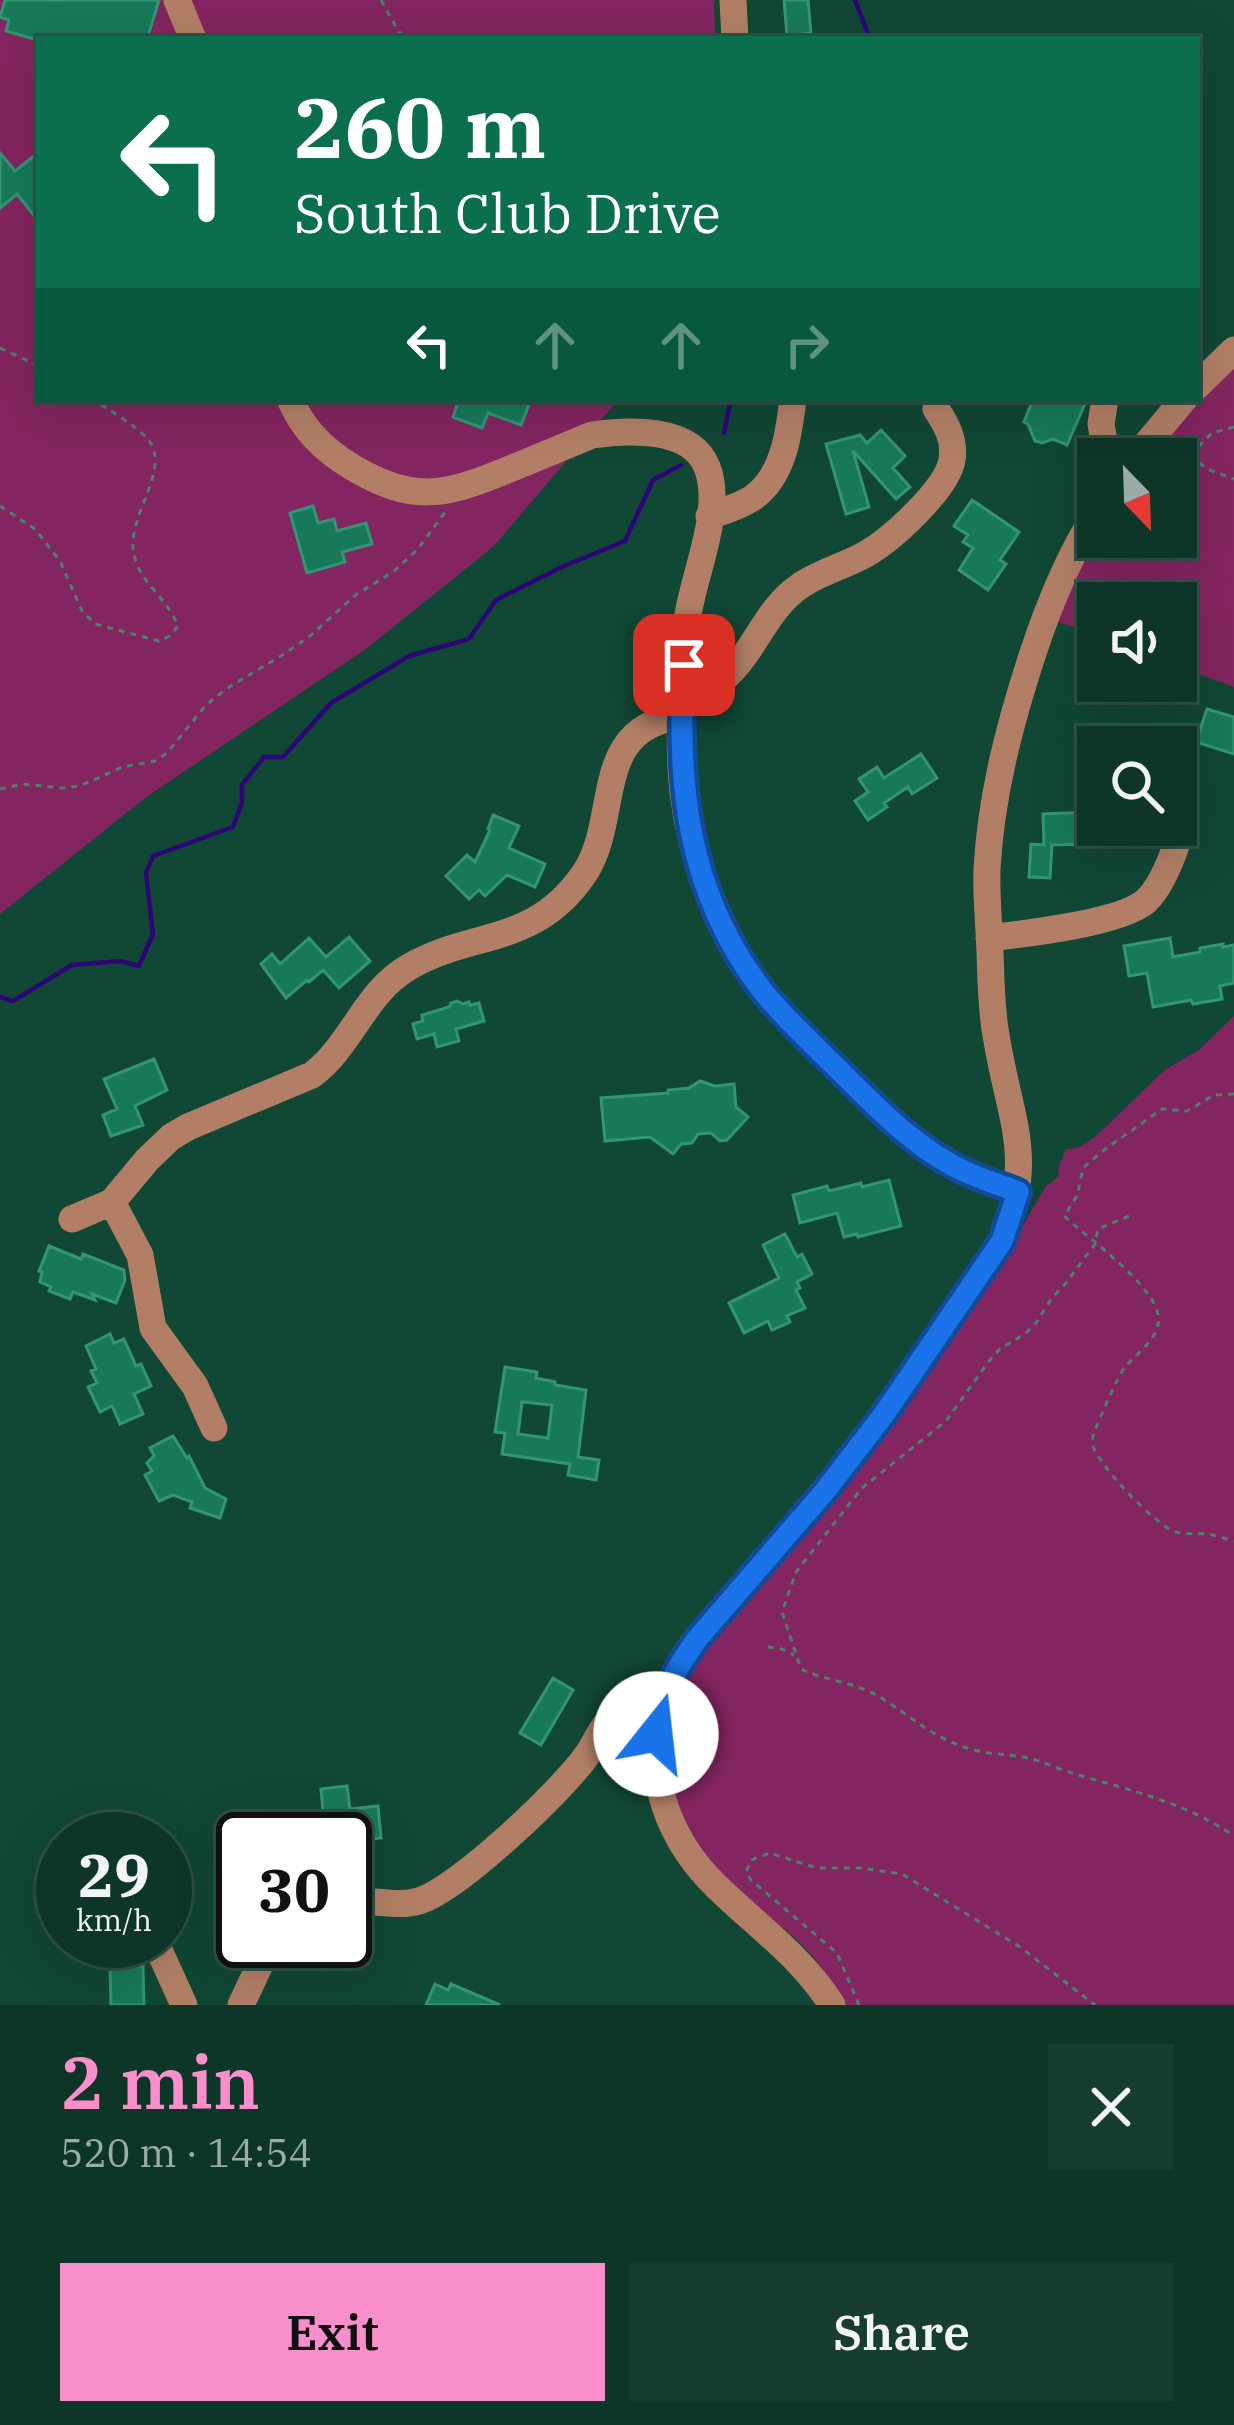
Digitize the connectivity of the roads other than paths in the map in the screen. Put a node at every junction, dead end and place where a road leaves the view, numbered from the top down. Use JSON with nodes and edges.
{"nodes":[{"id":1,"x":178,"y":0,"type":"edge"},
{"id":2,"x":733,"y":0,"type":"edge"},
{"id":3,"x":192,"y":36,"type":"edge"},
{"id":4,"x":735,"y":36,"type":"edge"},
{"id":5,"x":1234,"y":350,"type":"edge"},
{"id":6,"x":1200,"y":383,"type":"edge"},
{"id":7,"x":291,"y":402,"type":"edge"},
{"id":8,"x":793,"y":402,"type":"edge"},
{"id":9,"x":1105,"y":402,"type":"edge"},
{"id":10,"x":1174,"y":403,"type":"edge"},
{"id":11,"x":936,"y":409,"type":"dead end"},
{"id":12,"x":1103,"y":438,"type":"edge"},
{"id":13,"x":1149,"y":438,"type":"edge"},
{"id":14,"x":709,"y":516,"type":"junction"},
{"id":15,"x":1077,"y":552,"type":"edge"},
{"id":16,"x":681,"y":704,"type":"junction"},
{"id":17,"x":1174,"y":846,"type":"edge"},
{"id":18,"x":989,"y":938,"type":"junction"},
{"id":19,"x":1018,"y":1192,"type":"junction"},
{"id":20,"x":112,"y":1202,"type":"junction"},
{"id":21,"x":72,"y":1219,"type":"dead end"},
{"id":22,"x":214,"y":1428,"type":"dead end"},
{"id":23,"x":658,"y":1706,"type":"junction"},
{"id":24,"x":372,"y":1900,"type":"edge"},
{"id":25,"x":167,"y":1968,"type":"edge"},
{"id":26,"x":258,"y":1968,"type":"edge"},
{"id":27,"x":184,"y":2005,"type":"edge"},
{"id":28,"x":241,"y":2005,"type":"edge"},
{"id":29,"x":832,"y":2005,"type":"edge"}],
"edges":[{"from":1,"to":3,"type":"street"},
{"from":2,"to":4,"type":"street"},
{"from":5,"to":6,"type":"street"},
{"from":7,"to":14,"type":"street"},
{"from":8,"to":14,"type":"street"},
{"from":9,"to":12,"type":"street"},
{"from":10,"to":13,"type":"street"},
{"from":11,"to":16,"type":"street"},
{"from":14,"to":16,"type":"street"},
{"from":15,"to":18,"type":"street"},
{"from":16,"to":19,"type":"street"},
{"from":16,"to":20,"type":"street"},
{"from":17,"to":18,"type":"street"},
{"from":18,"to":19,"type":"street"},
{"from":19,"to":23,"type":"street"},
{"from":20,"to":21,"type":"street"},
{"from":20,"to":22,"type":"street"},
{"from":23,"to":24,"type":"street"},
{"from":23,"to":29,"type":"street"},
{"from":25,"to":27,"type":"street"},
{"from":26,"to":28,"type":"street"}]}
